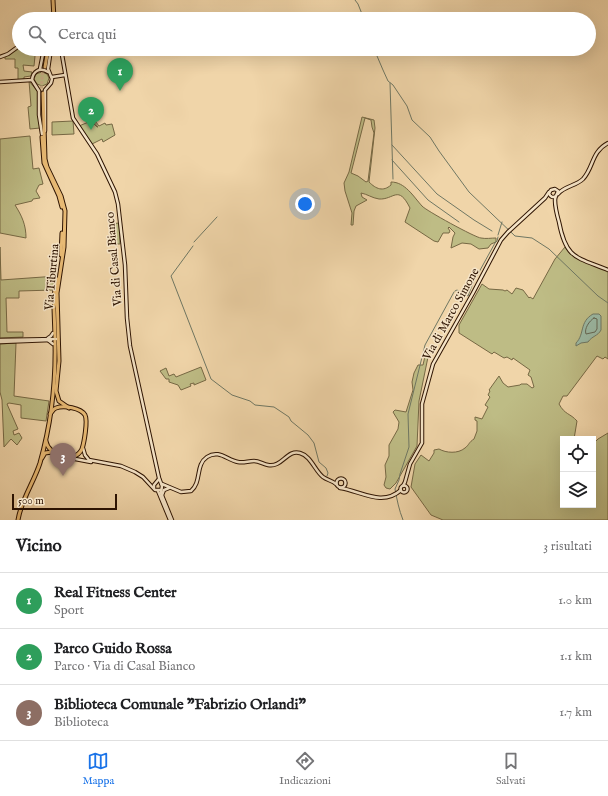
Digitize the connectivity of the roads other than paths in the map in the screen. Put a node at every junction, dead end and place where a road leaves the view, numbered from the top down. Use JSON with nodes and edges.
{"nodes":[{"id":1,"x":52,"y":0,"type":"edge"},
{"id":2,"x":53,"y":12,"type":"edge"},
{"id":3,"x":12,"y":51,"type":"edge"},
{"id":4,"x":43,"y":56,"type":"edge"},
{"id":5,"x":46,"y":56,"type":"edge"},
{"id":6,"x":47,"y":56,"type":"edge"},
{"id":7,"x":62,"y":56,"type":"edge"},
{"id":8,"x":0,"y":58,"type":"edge"},
{"id":9,"x":44,"y":67,"type":"tunnel mouth"},
{"id":10,"x":39,"y":70,"type":"junction"},
{"id":11,"x":48,"y":72,"type":"junction"},
{"id":12,"x":65,"y":75,"type":"junction"},
{"id":13,"x":52,"y":78,"type":"junction"},
{"id":14,"x":32,"y":80,"type":"junction"},
{"id":15,"x":0,"y":82,"type":"edge"},
{"id":16,"x":37,"y":87,"type":"junction"},
{"id":17,"x":46,"y":88,"type":"junction"},
{"id":18,"x":42,"y":134,"type":"junction"},
{"id":19,"x":608,"y":143,"type":"edge"},
{"id":20,"x":44,"y":146,"type":"junction"},
{"id":21,"x":556,"y":189,"type":"junction"},
{"id":22,"x":564,"y":189,"type":"junction"},
{"id":23,"x":549,"y":192,"type":"junction"},
{"id":24,"x":554,"y":196,"type":"junction"},
{"id":25,"x":545,"y":198,"type":"junction"},
{"id":26,"x":608,"y":270,"type":"edge"},
{"id":27,"x":58,"y":278,"type":"junction"},
{"id":28,"x":53,"y":333,"type":"junction"},
{"id":29,"x":48,"y":339,"type":"junction"},
{"id":30,"x":55,"y":340,"type":"junction"},
{"id":31,"x":0,"y":341,"type":"edge"},
{"id":32,"x":69,"y":408,"type":"junction"},
{"id":33,"x":49,"y":416,"type":"junction"},
{"id":34,"x":46,"y":437,"type":"junction"},
{"id":35,"x":83,"y":446,"type":"junction"},
{"id":36,"x":54,"y":453,"type":"junction"},
{"id":37,"x":68,"y":457,"type":"junction"},
{"id":38,"x":107,"y":464,"type":"junction"},
{"id":39,"x":36,"y":474,"type":"junction"},
{"id":40,"x":159,"y":478,"type":"junction"},
{"id":41,"x":338,"y":480,"type":"junction"},
{"id":42,"x":332,"y":481,"type":"junction"},
{"id":43,"x":406,"y":481,"type":"junction"},
{"id":44,"x":149,"y":483,"type":"junction"},
{"id":45,"x":155,"y":483,"type":"junction"},
{"id":46,"x":336,"y":484,"type":"junction"},
{"id":47,"x":345,"y":485,"type":"junction"},
{"id":48,"x":161,"y":486,"type":"junction"},
{"id":49,"x":403,"y":486,"type":"junction"},
{"id":50,"x":407,"y":487,"type":"junction"},
{"id":51,"x":154,"y":488,"type":"junction"},
{"id":52,"x":173,"y":488,"type":"junction"},
{"id":53,"x":340,"y":488,"type":"junction"},
{"id":54,"x":349,"y":490,"type":"junction"},
{"id":55,"x":157,"y":491,"type":"junction"},
{"id":56,"x":402,"y":491,"type":"junction"},
{"id":57,"x":162,"y":496,"type":"junction"},
{"id":58,"x":18,"y":520,"type":"edge"},
{"id":59,"x":171,"y":520,"type":"edge"}],
"edges":[{"from":1,"to":2,"type":"main road"},
{"from":3,"to":8,"type":"street"},
{"from":4,"to":10,"type":"street"},
{"from":5,"to":9,"type":"main road"},
{"from":6,"to":11,"type":"street"},
{"from":7,"to":12,"type":"street","name":"Via di Casal Bianco"},
{"from":10,"to":11,"type":"street"},
{"from":10,"to":14,"type":"street"},
{"from":11,"to":13,"type":"street"},
{"from":12,"to":13,"type":"street"},
{"from":12,"to":40,"type":"street","name":"Via di Casal Bianco"},
{"from":13,"to":17,"type":"street","name":"Via Tiburtina"},
{"from":14,"to":15,"type":"street"},
{"from":14,"to":16,"type":"street","name":"Via Tiburtina"},
{"from":16,"to":17,"type":"street"},
{"from":16,"to":18,"type":"street","name":"Via Tiburtina"},
{"from":17,"to":20,"type":"street","name":"Via Tiburtina"},
{"from":18,"to":20,"type":"main road","name":"Via Tiburtina"},
{"from":18,"to":27,"type":"main road","name":"Via Tiburtina"},
{"from":19,"to":22,"type":"street"},
{"from":20,"to":30,"type":"main road","name":"Via Tiburtina"},
{"from":21,"to":22,"type":"street"},
{"from":21,"to":23,"type":"street"},
{"from":21,"to":24,"type":"street"},
{"from":22,"to":24,"type":"street","name":"Via di Marco Simone"},
{"from":23,"to":24,"type":"street"},
{"from":23,"to":25,"type":"street","name":"Via di Marco Simone"},
{"from":24,"to":25,"type":"street","name":"Via di Marco Simone"},
{"from":24,"to":26,"type":"street"},
{"from":25,"to":43,"type":"street","name":"Via di Marco Simone"},
{"from":27,"to":28,"type":"main road"},
{"from":27,"to":30,"type":"main road","name":"Via Tiburtina"},
{"from":28,"to":29,"type":"street"},
{"from":28,"to":30,"type":"main road"},
{"from":29,"to":30,"type":"street"},
{"from":29,"to":30,"type":"street"},
{"from":29,"to":31,"type":"street"},
{"from":30,"to":32,"type":"main road","name":"Via Tiburtina"},
{"from":30,"to":33,"type":"main road"},
{"from":32,"to":33,"type":"main road"},
{"from":32,"to":35,"type":"main road"},
{"from":33,"to":34,"type":"main road"},
{"from":34,"to":36,"type":"main road"},
{"from":34,"to":39,"type":"main road"},
{"from":35,"to":37,"type":"main road"},
{"from":35,"to":38,"type":"street"},
{"from":36,"to":37,"type":"main road"},
{"from":36,"to":39,"type":"main road"},
{"from":37,"to":38,"type":"street"},
{"from":38,"to":44,"type":"street"},
{"from":39,"to":58,"type":"main road"},
{"from":40,"to":45,"type":"street"},
{"from":40,"to":48,"type":"street","name":"Via di Casal Bianco"},
{"from":41,"to":42,"type":"street"},
{"from":41,"to":46,"type":"street"},
{"from":41,"to":47,"type":"street"},
{"from":42,"to":46,"type":"street"},
{"from":42,"to":52,"type":"street"},
{"from":43,"to":49,"type":"street","name":"Via di Marco Simone"},
{"from":43,"to":50,"type":"street","name":"Via di Marco Simone"},
{"from":44,"to":45,"type":"street"},
{"from":44,"to":51,"type":"street"},
{"from":45,"to":48,"type":"street"},
{"from":45,"to":51,"type":"street"},
{"from":46,"to":53,"type":"street"},
{"from":47,"to":53,"type":"street"},
{"from":47,"to":54,"type":"street"},
{"from":48,"to":52,"type":"street"},
{"from":48,"to":55,"type":"street"},
{"from":48,"to":57,"type":"street","name":"Via di Casal Bianco"},
{"from":49,"to":50,"type":"street"},
{"from":49,"to":56,"type":"street","name":"Via di Marco Simone"},
{"from":50,"to":56,"type":"street"},
{"from":51,"to":55,"type":"street"},
{"from":52,"to":57,"type":"street"},
{"from":53,"to":54,"type":"street"},
{"from":54,"to":56,"type":"street"},
{"from":55,"to":59,"type":"street","name":"Via di Casal Bianco"},
{"from":57,"to":59,"type":"street","name":"Via di Casal Bianco"}]}
